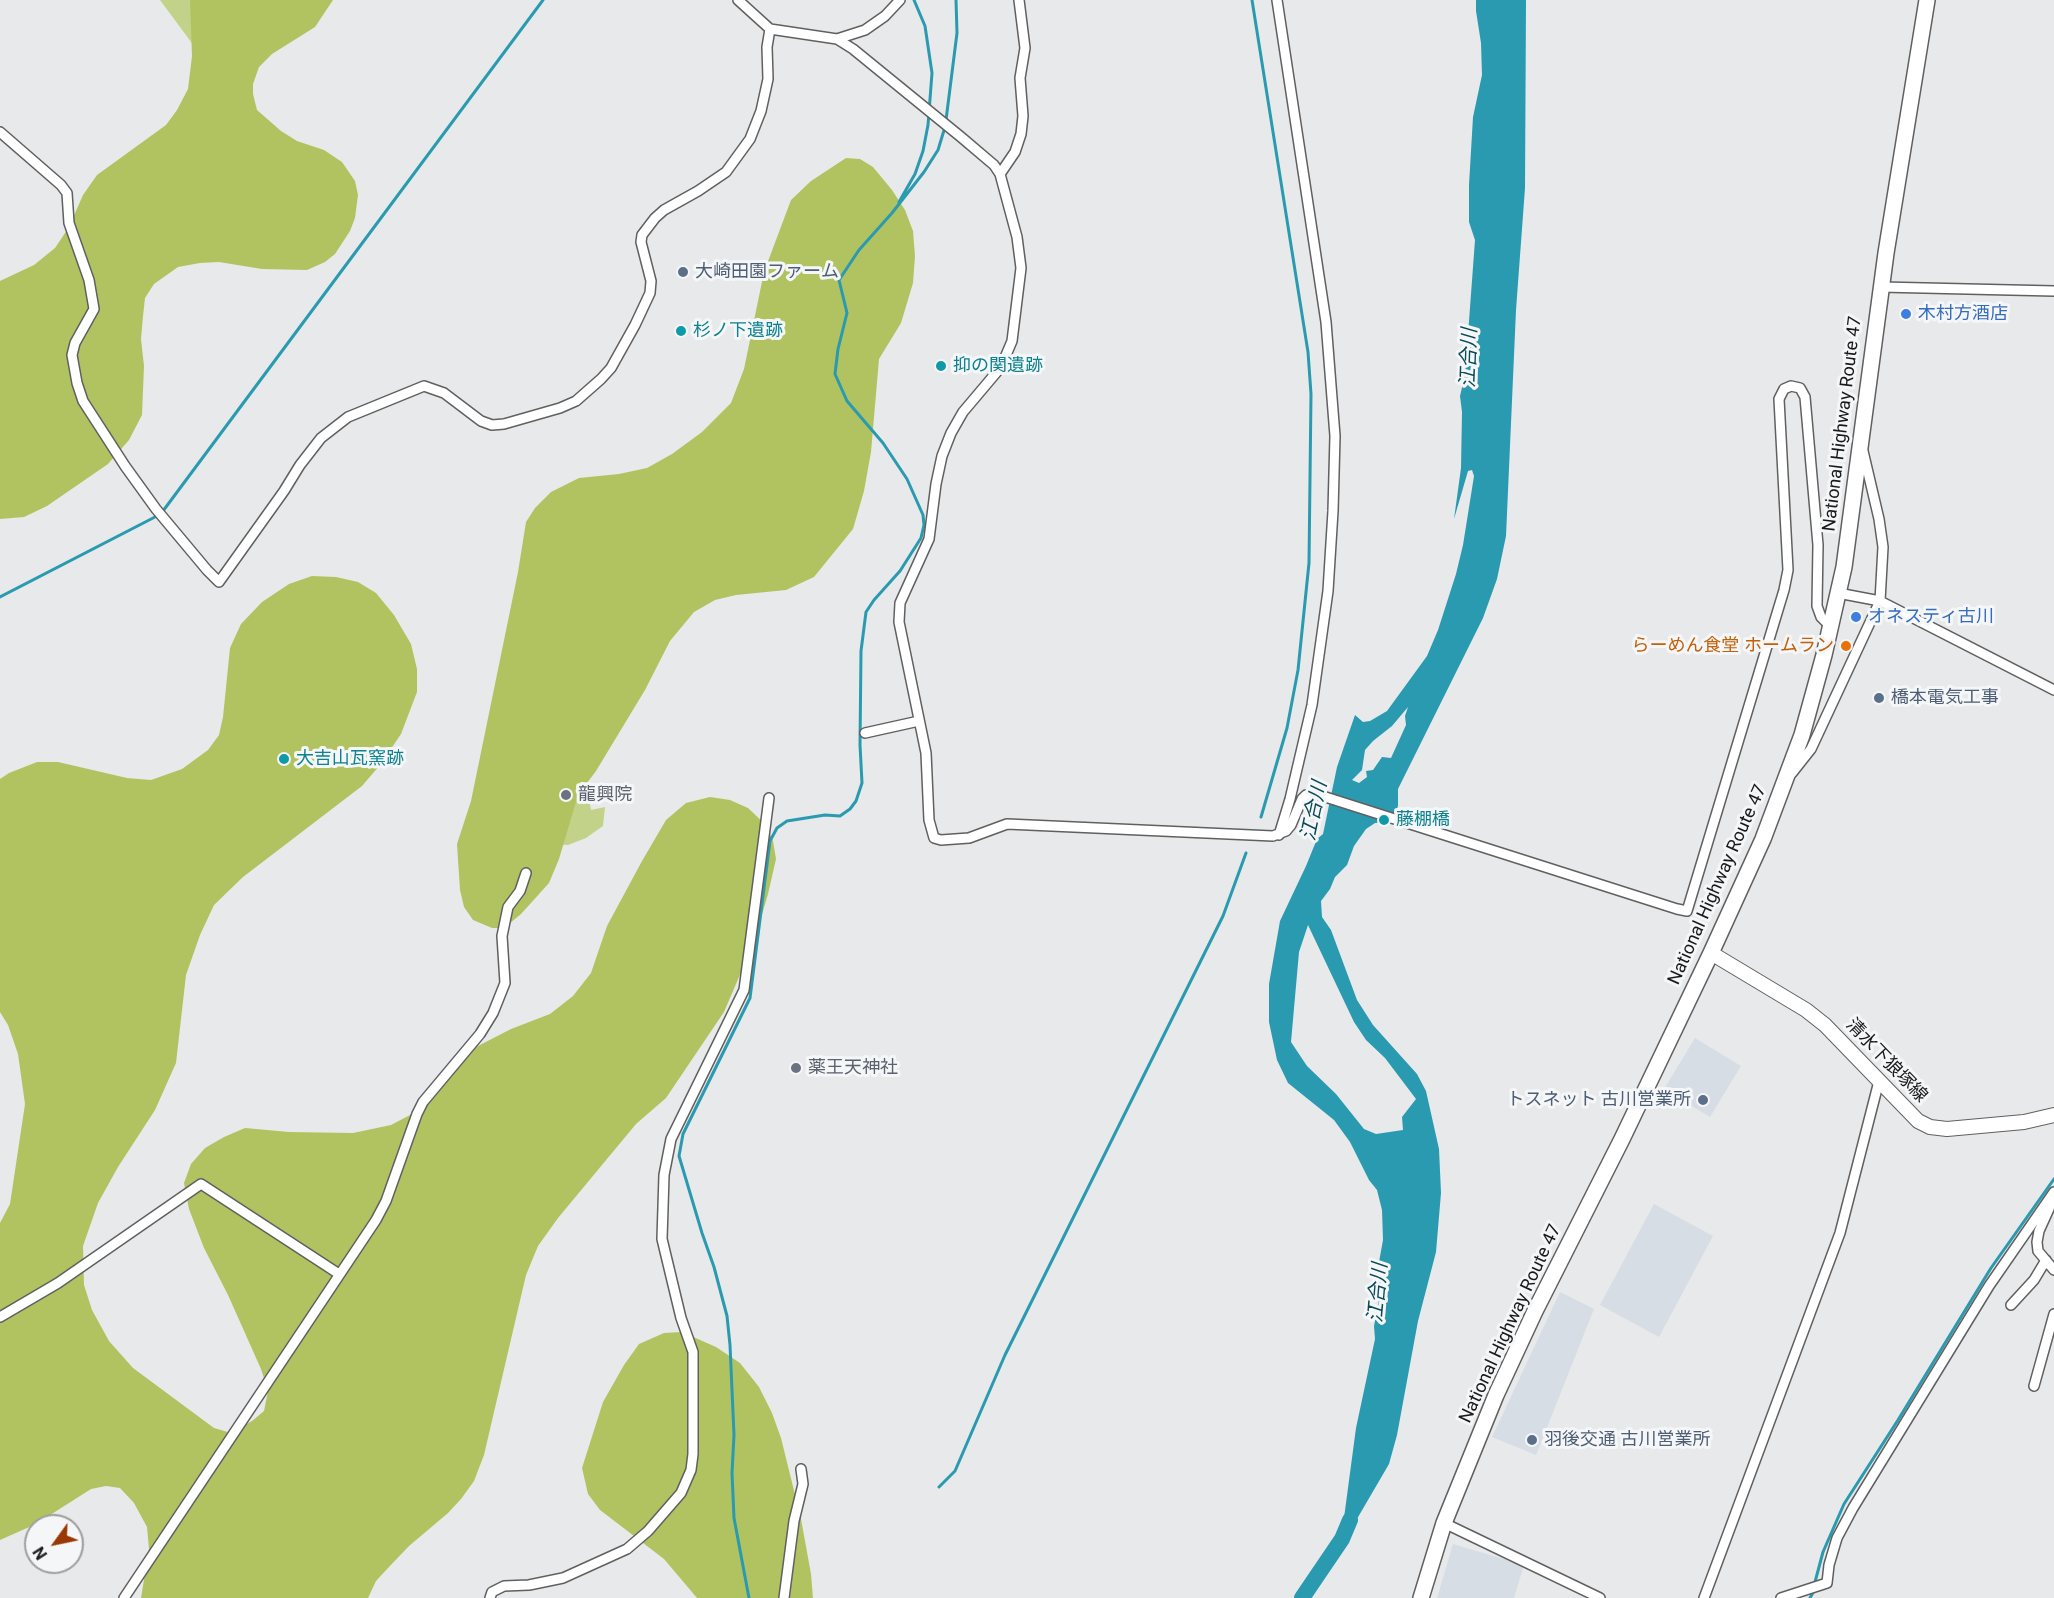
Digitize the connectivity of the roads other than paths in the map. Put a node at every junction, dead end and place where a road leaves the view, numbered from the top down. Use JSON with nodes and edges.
{"nodes":[{"id":1,"x":738,"y":0,"type":"edge"},
{"id":2,"x":900,"y":0,"type":"edge"},
{"id":3,"x":1019,"y":0,"type":"edge"},
{"id":4,"x":1276,"y":0,"type":"edge"},
{"id":5,"x":1927,"y":0,"type":"edge"},
{"id":6,"x":770,"y":29,"type":"junction"},
{"id":7,"x":837,"y":39,"type":"junction"},
{"id":8,"x":0,"y":132,"type":"edge"},
{"id":9,"x":1000,"y":174,"type":"junction"},
{"id":10,"x":1881,"y":287,"type":"junction"},
{"id":11,"x":2054,"y":291,"type":"edge"},
{"id":12,"x":1862,"y":442,"type":"junction"},
{"id":13,"x":1838,"y":593,"type":"junction"},
{"id":14,"x":1880,"y":601,"type":"junction"},
{"id":15,"x":1831,"y":627,"type":"junction"},
{"id":16,"x":2054,"y":690,"type":"edge"},
{"id":17,"x":919,"y":721,"type":"junction"},
{"id":18,"x":865,"y":733,"type":"dead end"},
{"id":19,"x":1785,"y":780,"type":"junction"},
{"id":20,"x":769,"y":798,"type":"dead end"},
{"id":21,"x":1279,"y":835,"type":"junction"},
{"id":22,"x":526,"y":873,"type":"dead end"},
{"id":23,"x":1711,"y":953,"type":"junction"},
{"id":24,"x":1879,"y":1081,"type":"junction"},
{"id":25,"x":2054,"y":1115,"type":"edge"},
{"id":26,"x":2054,"y":1193,"type":"edge"},
{"id":27,"x":2046,"y":1260,"type":"junction"},
{"id":28,"x":2054,"y":1270,"type":"edge"},
{"id":29,"x":339,"y":1274,"type":"junction"},
{"id":30,"x":2011,"y":1305,"type":"dead end"},
{"id":31,"x":2054,"y":1314,"type":"edge"},
{"id":32,"x":0,"y":1317,"type":"edge"},
{"id":33,"x":2034,"y":1386,"type":"dead end"},
{"id":34,"x":801,"y":1469,"type":"dead end"},
{"id":35,"x":1444,"y":1523,"type":"junction"},
{"id":36,"x":124,"y":1598,"type":"edge"},
{"id":37,"x":490,"y":1598,"type":"edge"},
{"id":38,"x":784,"y":1598,"type":"edge"},
{"id":39,"x":1421,"y":1598,"type":"edge"},
{"id":40,"x":1600,"y":1598,"type":"edge"},
{"id":41,"x":1704,"y":1598,"type":"edge"},
{"id":42,"x":1781,"y":1598,"type":"edge"}],
"edges":[{"from":1,"to":6,"type":"street"},
{"from":2,"to":7,"type":"street"},
{"from":3,"to":9,"type":"street"},
{"from":4,"to":21,"type":"street"},
{"from":5,"to":10,"type":"highway","name":"National Highway Route 47"},
{"from":6,"to":7,"type":"street"},
{"from":6,"to":8,"type":"street"},
{"from":7,"to":9,"type":"street"},
{"from":9,"to":17,"type":"street"},
{"from":10,"to":11,"type":"street"},
{"from":10,"to":12,"type":"highway","name":"National Highway Route 47"},
{"from":12,"to":13,"type":"highway","name":"National Highway Route 47"},
{"from":12,"to":14,"type":"street"},
{"from":13,"to":14,"type":"street"},
{"from":13,"to":15,"type":"highway","name":"National Highway Route 47"},
{"from":14,"to":16,"type":"street"},
{"from":14,"to":19,"type":"street"},
{"from":15,"to":19,"type":"highway","name":"National Highway Route 47"},
{"from":15,"to":21,"type":"street"},
{"from":17,"to":18,"type":"street"},
{"from":17,"to":21,"type":"street"},
{"from":19,"to":23,"type":"highway","name":"National Highway Route 47"},
{"from":20,"to":37,"type":"street"},
{"from":22,"to":29,"type":"street"},
{"from":23,"to":24,"type":"main road","name":"清水下狼塚線"},
{"from":23,"to":35,"type":"highway","name":"National Highway Route 47"},
{"from":24,"to":25,"type":"main road","name":"清水下狼塚線"},
{"from":24,"to":41,"type":"street"},
{"from":26,"to":27,"type":"street"},
{"from":26,"to":42,"type":"street"},
{"from":27,"to":28,"type":"street"},
{"from":27,"to":30,"type":"street"},
{"from":29,"to":32,"type":"street"},
{"from":29,"to":36,"type":"street"},
{"from":31,"to":33,"type":"street"},
{"from":34,"to":38,"type":"street"},
{"from":35,"to":39,"type":"highway","name":"National Highway Route 47"},
{"from":35,"to":40,"type":"street"}]}
